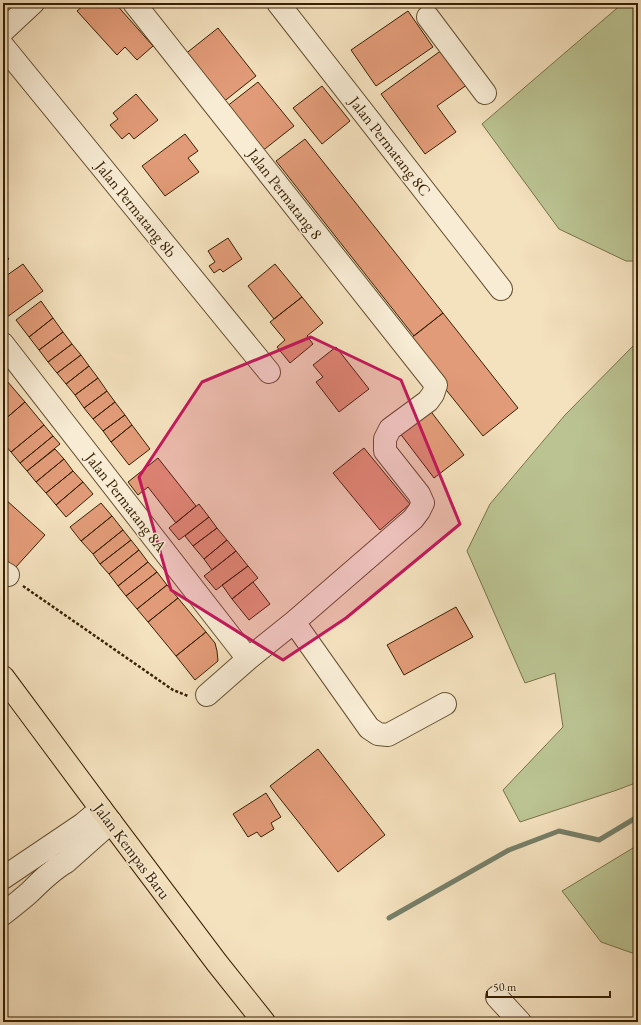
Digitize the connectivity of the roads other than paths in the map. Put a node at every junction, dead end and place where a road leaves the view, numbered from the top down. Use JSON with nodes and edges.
{"nodes":[{"id":1,"x":33,"y":3,"type":"edge"},
{"id":2,"x":134,"y":3,"type":"edge"},
{"id":3,"x":278,"y":3,"type":"edge"},
{"id":4,"x":428,"y":17,"type":"dead end"},
{"id":5,"x":3,"y":31,"type":"edge"},
{"id":6,"x":3,"y":46,"type":"edge"},
{"id":7,"x":485,"y":93,"type":"dead end"},
{"id":8,"x":501,"y":289,"type":"dead end"},
{"id":9,"x":3,"y":344,"type":"edge"},
{"id":10,"x":269,"y":372,"type":"dead end"},
{"id":11,"x":294,"y":622,"type":"junction"},
{"id":12,"x":248,"y":659,"type":"junction"},
{"id":13,"x":5,"y":683,"type":"edge"},
{"id":14,"x":207,"y":695,"type":"road end"},
{"id":15,"x":446,"y":704,"type":"dead end"},
{"id":16,"x":106,"y":816,"type":"junction"},
{"id":17,"x":3,"y":878,"type":"edge"},
{"id":18,"x":3,"y":914,"type":"edge"},
{"id":19,"x":497,"y":997,"type":"dead end"},
{"id":20,"x":264,"y":1022,"type":"edge"},
{"id":21,"x":520,"y":1022,"type":"edge"}],
"edges":[{"from":1,"to":5,"type":"street"},
{"from":2,"to":11,"type":"street","name":"Jalan Permatang 8"},
{"from":3,"to":8,"type":"street","name":"Jalan Permatang 8C"},
{"from":4,"to":7,"type":"street"},
{"from":6,"to":10,"type":"street","name":"Jalan Permatang 8b"},
{"from":9,"to":12,"type":"street","name":"Jalan Permatang 8A"},
{"from":11,"to":12,"type":"street"},
{"from":11,"to":15,"type":"street"},
{"from":12,"to":14,"type":"street"},
{"from":13,"to":16,"type":"main road","name":"Jalan Kempas Baru"},
{"from":16,"to":17,"type":"street"},
{"from":16,"to":18,"type":"street"},
{"from":16,"to":20,"type":"main road","name":"Jalan Kempas Baru"},
{"from":19,"to":21,"type":"street"}]}
